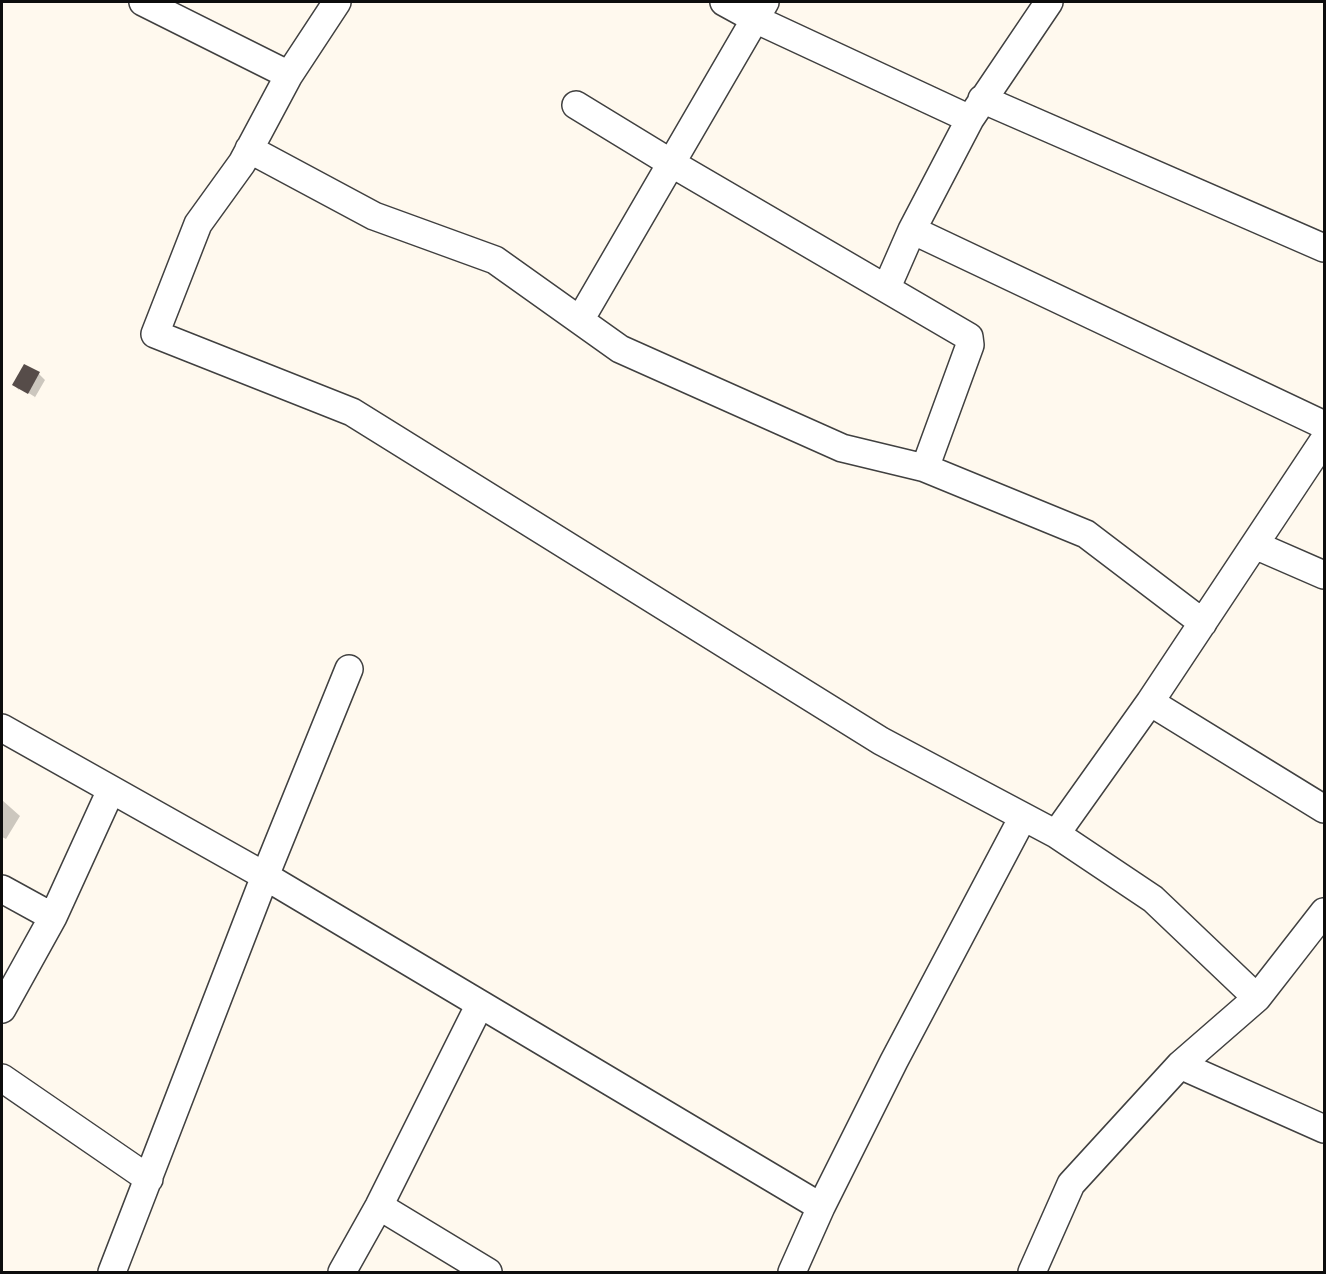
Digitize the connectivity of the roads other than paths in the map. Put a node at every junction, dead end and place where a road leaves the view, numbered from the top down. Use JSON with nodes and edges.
{"nodes":[{"id":1,"x":143,"y":2,"type":"edge"},
{"id":2,"x":337,"y":2,"type":"edge"},
{"id":3,"x":724,"y":2,"type":"edge"},
{"id":4,"x":1049,"y":2,"type":"edge"},
{"id":5,"x":760,"y":10,"type":"edge"},
{"id":6,"x":289,"y":75,"type":"junction"},
{"id":7,"x":576,"y":105,"type":"dead end"},
{"id":8,"x":976,"y":109,"type":"junction"},
{"id":9,"x":249,"y":149,"type":"junction"},
{"id":10,"x":672,"y":163,"type":"junction"},
{"id":11,"x":912,"y":230,"type":"junction"},
{"id":12,"x":1324,"y":248,"type":"edge"},
{"id":13,"x":887,"y":287,"type":"junction"},
{"id":14,"x":580,"y":320,"type":"junction"},
{"id":15,"x":1324,"y":425,"type":"edge"},
{"id":16,"x":1324,"y":440,"type":"edge"},
{"id":17,"x":925,"y":468,"type":"junction"},
{"id":18,"x":1254,"y":545,"type":"junction"},
{"id":19,"x":1324,"y":575,"type":"edge"},
{"id":20,"x":1203,"y":623,"type":"junction"},
{"id":21,"x":349,"y":669,"type":"dead end"},
{"id":22,"x":1150,"y":702,"type":"junction"},
{"id":23,"x":2,"y":728,"type":"edge"},
{"id":24,"x":111,"y":790,"type":"junction"},
{"id":25,"x":1324,"y":808,"type":"edge"},
{"id":26,"x":1023,"y":817,"type":"junction"},
{"id":27,"x":1056,"y":834,"type":"junction"},
{"id":28,"x":265,"y":876,"type":"junction"},
{"id":29,"x":2,"y":889,"type":"edge"},
{"id":30,"x":1324,"y":912,"type":"edge"},
{"id":31,"x":53,"y":917,"type":"junction"},
{"id":32,"x":1313,"y":945,"type":"edge"},
{"id":33,"x":1257,"y":998,"type":"junction"},
{"id":34,"x":480,"y":1004,"type":"junction"},
{"id":35,"x":2,"y":1009,"type":"edge"},
{"id":36,"x":1180,"y":1065,"type":"junction"},
{"id":37,"x":2,"y":1078,"type":"edge"},
{"id":38,"x":1324,"y":1129,"type":"edge"},
{"id":39,"x":149,"y":1179,"type":"junction"},
{"id":40,"x":380,"y":1206,"type":"junction"},
{"id":41,"x":821,"y":1207,"type":"junction"},
{"id":42,"x":112,"y":1272,"type":"edge"},
{"id":43,"x":342,"y":1272,"type":"edge"},
{"id":44,"x":488,"y":1272,"type":"edge"},
{"id":45,"x":792,"y":1272,"type":"edge"},
{"id":46,"x":1032,"y":1272,"type":"edge"}],
"edges":[{"from":1,"to":6,"type":"street"},
{"from":2,"to":6,"type":"street"},
{"from":3,"to":5,"type":"street"},
{"from":4,"to":8,"type":"street"},
{"from":5,"to":8,"type":"street"},
{"from":5,"to":10,"type":"street"},
{"from":6,"to":9,"type":"street"},
{"from":7,"to":10,"type":"street"},
{"from":8,"to":11,"type":"street"},
{"from":8,"to":12,"type":"street"},
{"from":9,"to":14,"type":"street"},
{"from":9,"to":26,"type":"street"},
{"from":10,"to":13,"type":"street"},
{"from":10,"to":14,"type":"street"},
{"from":11,"to":13,"type":"street"},
{"from":11,"to":15,"type":"street"},
{"from":13,"to":17,"type":"street"},
{"from":14,"to":17,"type":"street"},
{"from":16,"to":18,"type":"street"},
{"from":17,"to":20,"type":"street"},
{"from":18,"to":19,"type":"street"},
{"from":18,"to":20,"type":"street"},
{"from":20,"to":22,"type":"street"},
{"from":21,"to":28,"type":"street"},
{"from":22,"to":25,"type":"street"},
{"from":22,"to":27,"type":"street"},
{"from":23,"to":24,"type":"street"},
{"from":24,"to":28,"type":"street"},
{"from":24,"to":31,"type":"street"},
{"from":26,"to":27,"type":"street"},
{"from":26,"to":41,"type":"street"},
{"from":27,"to":33,"type":"street"},
{"from":28,"to":34,"type":"street"},
{"from":28,"to":39,"type":"street"},
{"from":29,"to":31,"type":"street"},
{"from":30,"to":32,"type":"street"},
{"from":31,"to":35,"type":"street"},
{"from":32,"to":33,"type":"street"},
{"from":33,"to":36,"type":"street"},
{"from":34,"to":40,"type":"street"},
{"from":34,"to":41,"type":"street"},
{"from":36,"to":38,"type":"street"},
{"from":36,"to":46,"type":"street"},
{"from":37,"to":39,"type":"street"},
{"from":39,"to":42,"type":"street"},
{"from":40,"to":43,"type":"street"},
{"from":40,"to":44,"type":"street"},
{"from":41,"to":45,"type":"street"}]}
